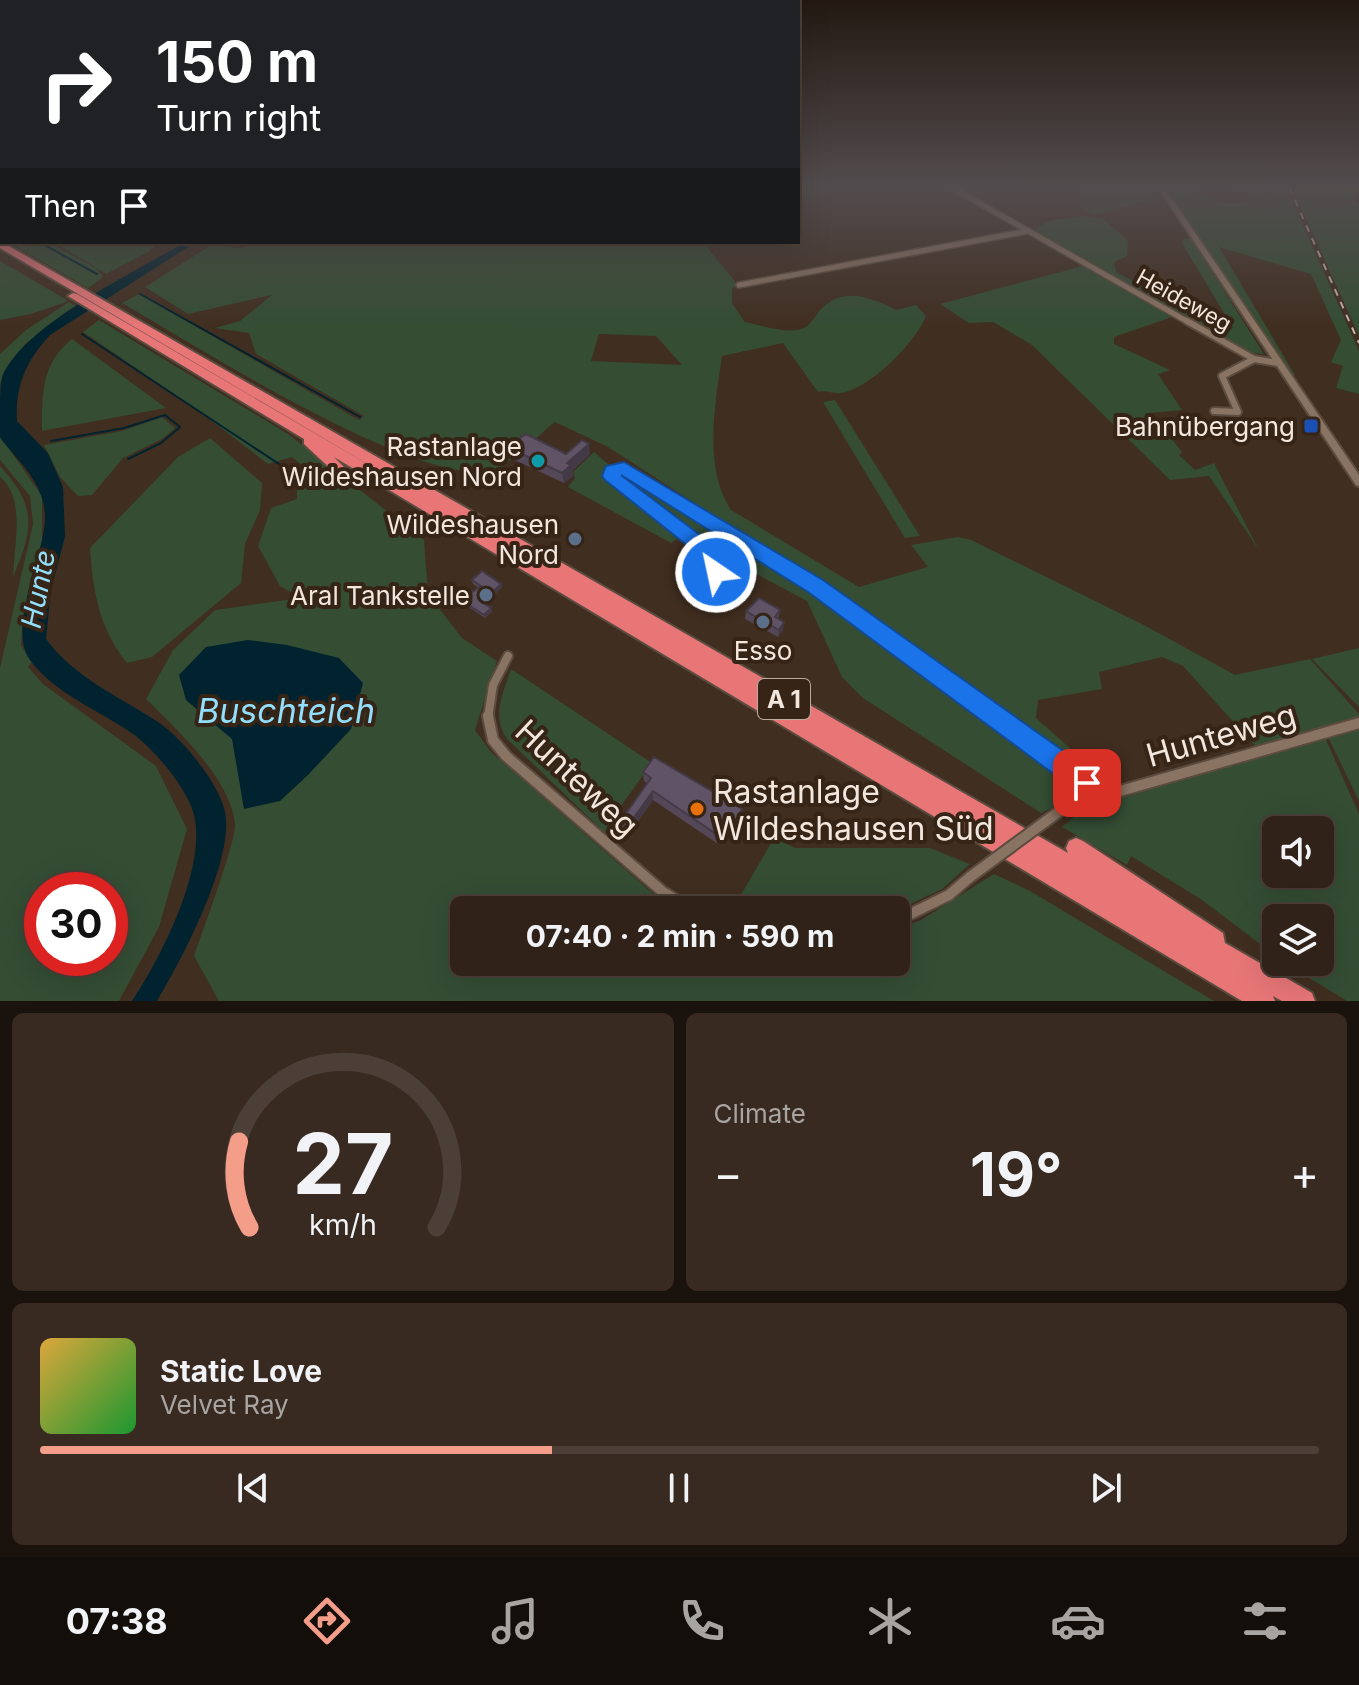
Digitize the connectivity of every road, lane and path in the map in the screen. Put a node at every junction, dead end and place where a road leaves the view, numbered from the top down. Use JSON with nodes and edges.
{"nodes":[{"id":1,"x":1013,"y":234,"type":"edge"},
{"id":2,"x":1033,"y":234,"type":"edge"},
{"id":3,"x":1192,"y":234,"type":"edge"},
{"id":4,"x":0,"y":244,"type":"edge"},
{"id":5,"x":0,"y":254,"type":"edge"},
{"id":6,"x":739,"y":285,"type":"dead end"},
{"id":7,"x":76,"y":292,"type":"junction"},
{"id":8,"x":110,"y":312,"type":"junction"},
{"id":9,"x":1254,"y":359,"type":"junction"},
{"id":10,"x":1278,"y":363,"type":"junction"},
{"id":11,"x":1214,"y":411,"type":"dead end"},
{"id":12,"x":307,"y":433,"type":"junction"},
{"id":13,"x":339,"y":469,"type":"dead end"},
{"id":14,"x":1359,"y":483,"type":"edge"},
{"id":15,"x":716,"y":572,"type":"dead end"},
{"id":16,"x":508,"y":656,"type":"dead end"},
{"id":17,"x":1359,"y":723,"type":"edge"},
{"id":18,"x":1054,"y":762,"type":"junction"},
{"id":19,"x":1103,"y":795,"type":"junction"},
{"id":20,"x":1061,"y":810,"type":"junction"},
{"id":21,"x":1076,"y":848,"type":"dead end"},
{"id":22,"x":671,"y":896,"type":"edge"},
{"id":23,"x":910,"y":914,"type":"edge"},
{"id":24,"x":1238,"y":963,"type":"junction"},
{"id":25,"x":1264,"y":1001,"type":"edge"},
{"id":26,"x":1304,"y":1001,"type":"edge"}],
"edges":[{"from":1,"to":6,"type":"street"},
{"from":2,"to":9,"type":"street","name":"Heideweg"},
{"from":3,"to":10,"type":"main road"},
{"from":4,"to":7,"type":"highway","number":"A 1"},
{"from":5,"to":7,"type":"highway","number":"A 1"},
{"from":7,"to":8,"type":"highway","number":"A 1"},
{"from":8,"to":12,"type":"highway","number":"A 1"},
{"from":8,"to":24,"type":"highway","number":"A 1"},
{"from":9,"to":10,"type":"street","name":"Heideweg"},
{"from":9,"to":11,"type":"street"},
{"from":10,"to":14,"type":"main road"},
{"from":12,"to":13,"type":"highway"},
{"from":12,"to":25,"type":"highway","number":"A 1"},
{"from":15,"to":18,"type":"street"},
{"from":16,"to":22,"type":"street","name":"Hunteweg"},
{"from":17,"to":19,"type":"street","name":"Hunteweg"},
{"from":18,"to":19,"type":"street"},
{"from":18,"to":20,"type":"street"},
{"from":19,"to":20,"type":"street","name":"Hunteweg"},
{"from":20,"to":23,"type":"street","name":"Hunteweg","bridge":true},
{"from":21,"to":24,"type":"highway"},
{"from":24,"to":26,"type":"highway","number":"A 1"}]}
